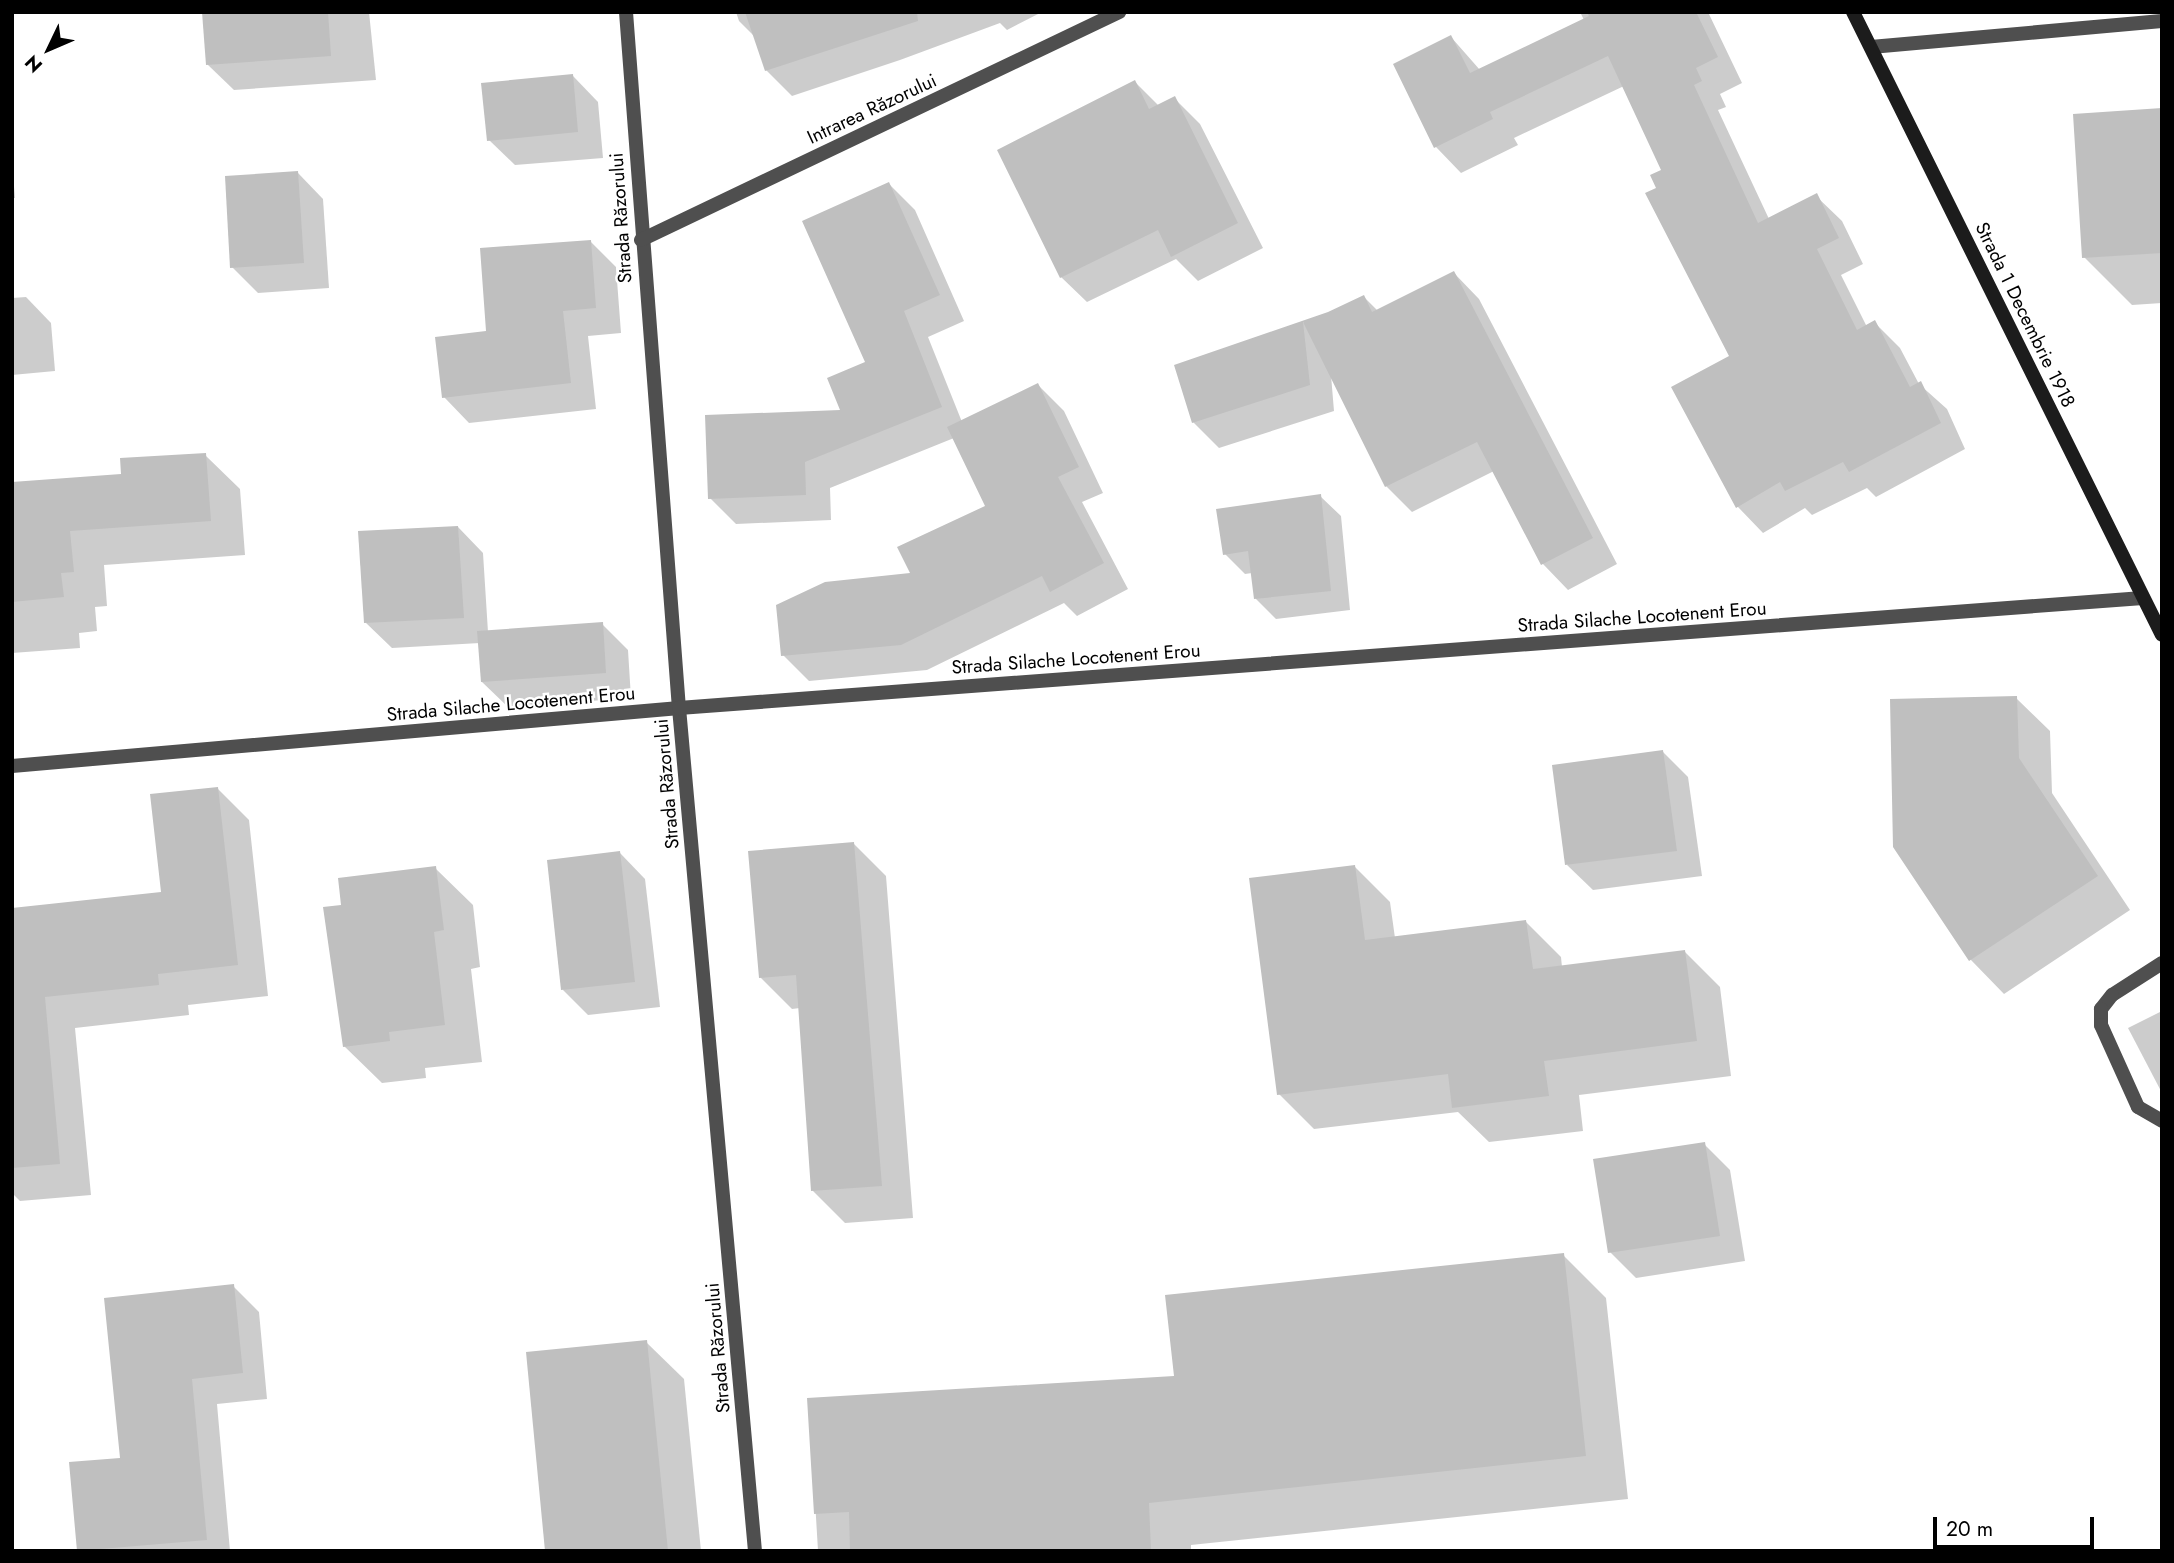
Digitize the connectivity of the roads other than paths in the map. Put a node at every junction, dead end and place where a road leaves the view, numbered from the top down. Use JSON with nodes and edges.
{"nodes":[{"id":1,"x":626,"y":12,"type":"edge"},
{"id":2,"x":1119,"y":12,"type":"edge"},
{"id":3,"x":1853,"y":12,"type":"edge"},
{"id":4,"x":2162,"y":21,"type":"edge"},
{"id":5,"x":1871,"y":47,"type":"junction"},
{"id":6,"x":641,"y":240,"type":"junction"},
{"id":7,"x":2143,"y":598,"type":"junction"},
{"id":8,"x":2162,"y":635,"type":"edge"},
{"id":9,"x":679,"y":708,"type":"junction"},
{"id":10,"x":12,"y":766,"type":"edge"},
{"id":11,"x":2162,"y":963,"type":"edge"},
{"id":12,"x":2162,"y":1121,"type":"edge"},
{"id":13,"x":755,"y":1551,"type":"edge"}],
"edges":[{"from":1,"to":6,"type":"street","name":"Strada Răzorului"},
{"from":2,"to":6,"type":"street","name":"Intrarea Răzorului"},
{"from":3,"to":5,"type":"main road","name":"Strada 1 Decembrie 1918"},
{"from":4,"to":5,"type":"street"},
{"from":5,"to":7,"type":"main road","name":"Strada 1 Decembrie 1918"},
{"from":6,"to":9,"type":"street","name":"Strada Răzorului"},
{"from":7,"to":8,"type":"main road","name":"Strada 1 Decembrie 1918"},
{"from":7,"to":9,"type":"street","name":"Strada Silache Locotenent Erou"},
{"from":9,"to":10,"type":"street","name":"Strada Silache Locotenent Erou"},
{"from":9,"to":13,"type":"street","name":"Strada Răzorului"},
{"from":11,"to":12,"type":"street"}]}
